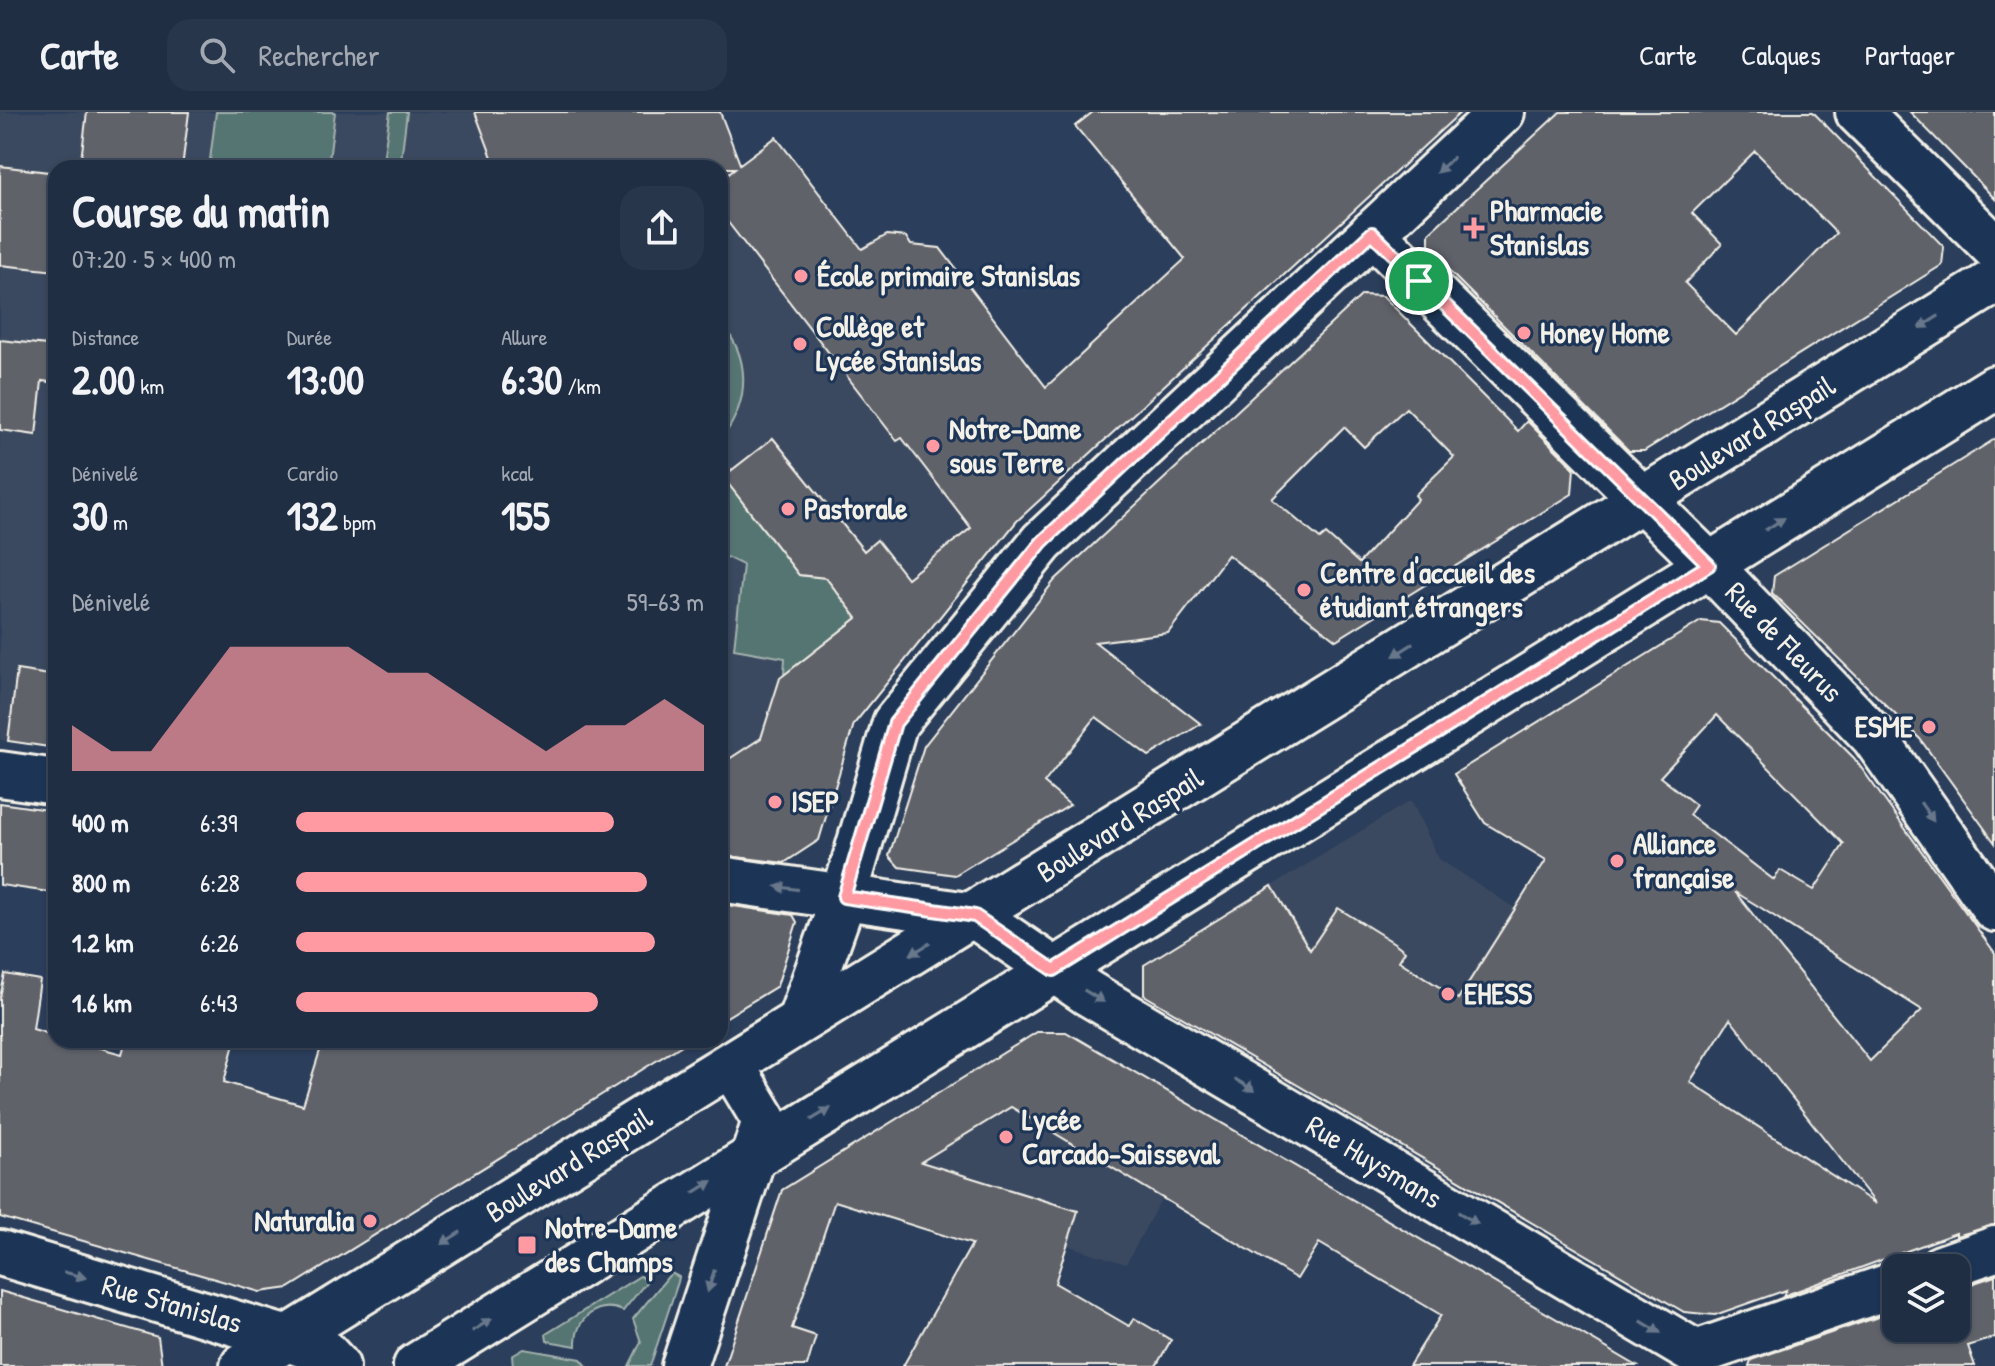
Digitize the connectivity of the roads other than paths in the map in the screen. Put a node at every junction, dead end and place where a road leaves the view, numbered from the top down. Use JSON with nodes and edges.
{"nodes":[{"id":1,"x":1502,"y":112,"type":"edge"},
{"id":2,"x":1858,"y":112,"type":"edge"},
{"id":3,"x":1372,"y":233,"type":"junction"},
{"id":4,"x":1995,"y":248,"type":"edge"},
{"id":5,"x":1995,"y":281,"type":"edge"},
{"id":6,"x":1995,"y":388,"type":"edge"},
{"id":7,"x":1642,"y":502,"type":"junction"},
{"id":8,"x":1709,"y":565,"type":"junction"},
{"id":9,"x":0,"y":774,"type":"edge"},
{"id":10,"x":48,"y":781,"type":"edge"},
{"id":11,"x":728,"y":880,"type":"edge"},
{"id":12,"x":844,"y":897,"type":"junction"},
{"id":13,"x":1995,"y":909,"type":"edge"},
{"id":14,"x":975,"y":916,"type":"junction"},
{"id":15,"x":1054,"y":970,"type":"junction"},
{"id":16,"x":800,"y":1020,"type":"junction"},
{"id":17,"x":732,"y":1066,"type":"junction"},
{"id":18,"x":755,"y":1154,"type":"junction"},
{"id":19,"x":1995,"y":1249,"type":"edge"},
{"id":20,"x":0,"y":1253,"type":"edge"},
{"id":21,"x":1970,"y":1258,"type":"edge"},
{"id":22,"x":1882,"y":1289,"type":"edge"},
{"id":23,"x":288,"y":1339,"type":"junction"},
{"id":24,"x":1698,"y":1359,"type":"edge"},
{"id":25,"x":423,"y":1364,"type":"edge"},
{"id":26,"x":243,"y":1366,"type":"edge"},
{"id":27,"x":337,"y":1366,"type":"edge"},
{"id":28,"x":684,"y":1366,"type":"edge"}],
"edges":[{"from":1,"to":3,"type":"street","one_way":true},
{"from":2,"to":4,"type":"street"},
{"from":3,"to":7,"type":"street","name":"Rue de Fleurus"},
{"from":3,"to":12,"type":"street"},
{"from":5,"to":7,"type":"street","name":"Boulevard Raspail","one_way":true},
{"from":8,"to":6,"type":"street","one_way":true},
{"from":7,"to":8,"type":"street","name":"Rue de Fleurus"},
{"from":7,"to":14,"type":"street","name":"Boulevard Raspail","one_way":true},
{"from":8,"to":13,"type":"street","name":"Rue de Fleurus","one_way":true},
{"from":8,"to":15,"type":"street"},
{"from":9,"to":10,"type":"street"},
{"from":12,"to":11,"type":"street","one_way":true},
{"from":12,"to":14,"type":"street"},
{"from":12,"to":16,"type":"street"},
{"from":14,"to":15,"type":"street","name":"Rue Huysmans"},
{"from":14,"to":16,"type":"street","name":"Boulevard Raspail","one_way":true},
{"from":18,"to":15,"type":"street","one_way":true},
{"from":15,"to":24,"type":"street","name":"Rue Huysmans","one_way":true},
{"from":16,"to":17,"type":"street","name":"Boulevard Raspail"},
{"from":17,"to":18,"type":"street"},
{"from":17,"to":23,"type":"street","name":"Boulevard Raspail","one_way":true},
{"from":25,"to":18,"type":"street","one_way":true},
{"from":18,"to":28,"type":"street","one_way":true},
{"from":19,"to":21,"type":"street"},
{"from":20,"to":23,"type":"street","name":"Rue Stanislas","one_way":true},
{"from":22,"to":24,"type":"street"},
{"from":23,"to":26,"type":"street","name":"Boulevard Raspail"},
{"from":23,"to":27,"type":"street","name":"Rue Stanislas"}]}
